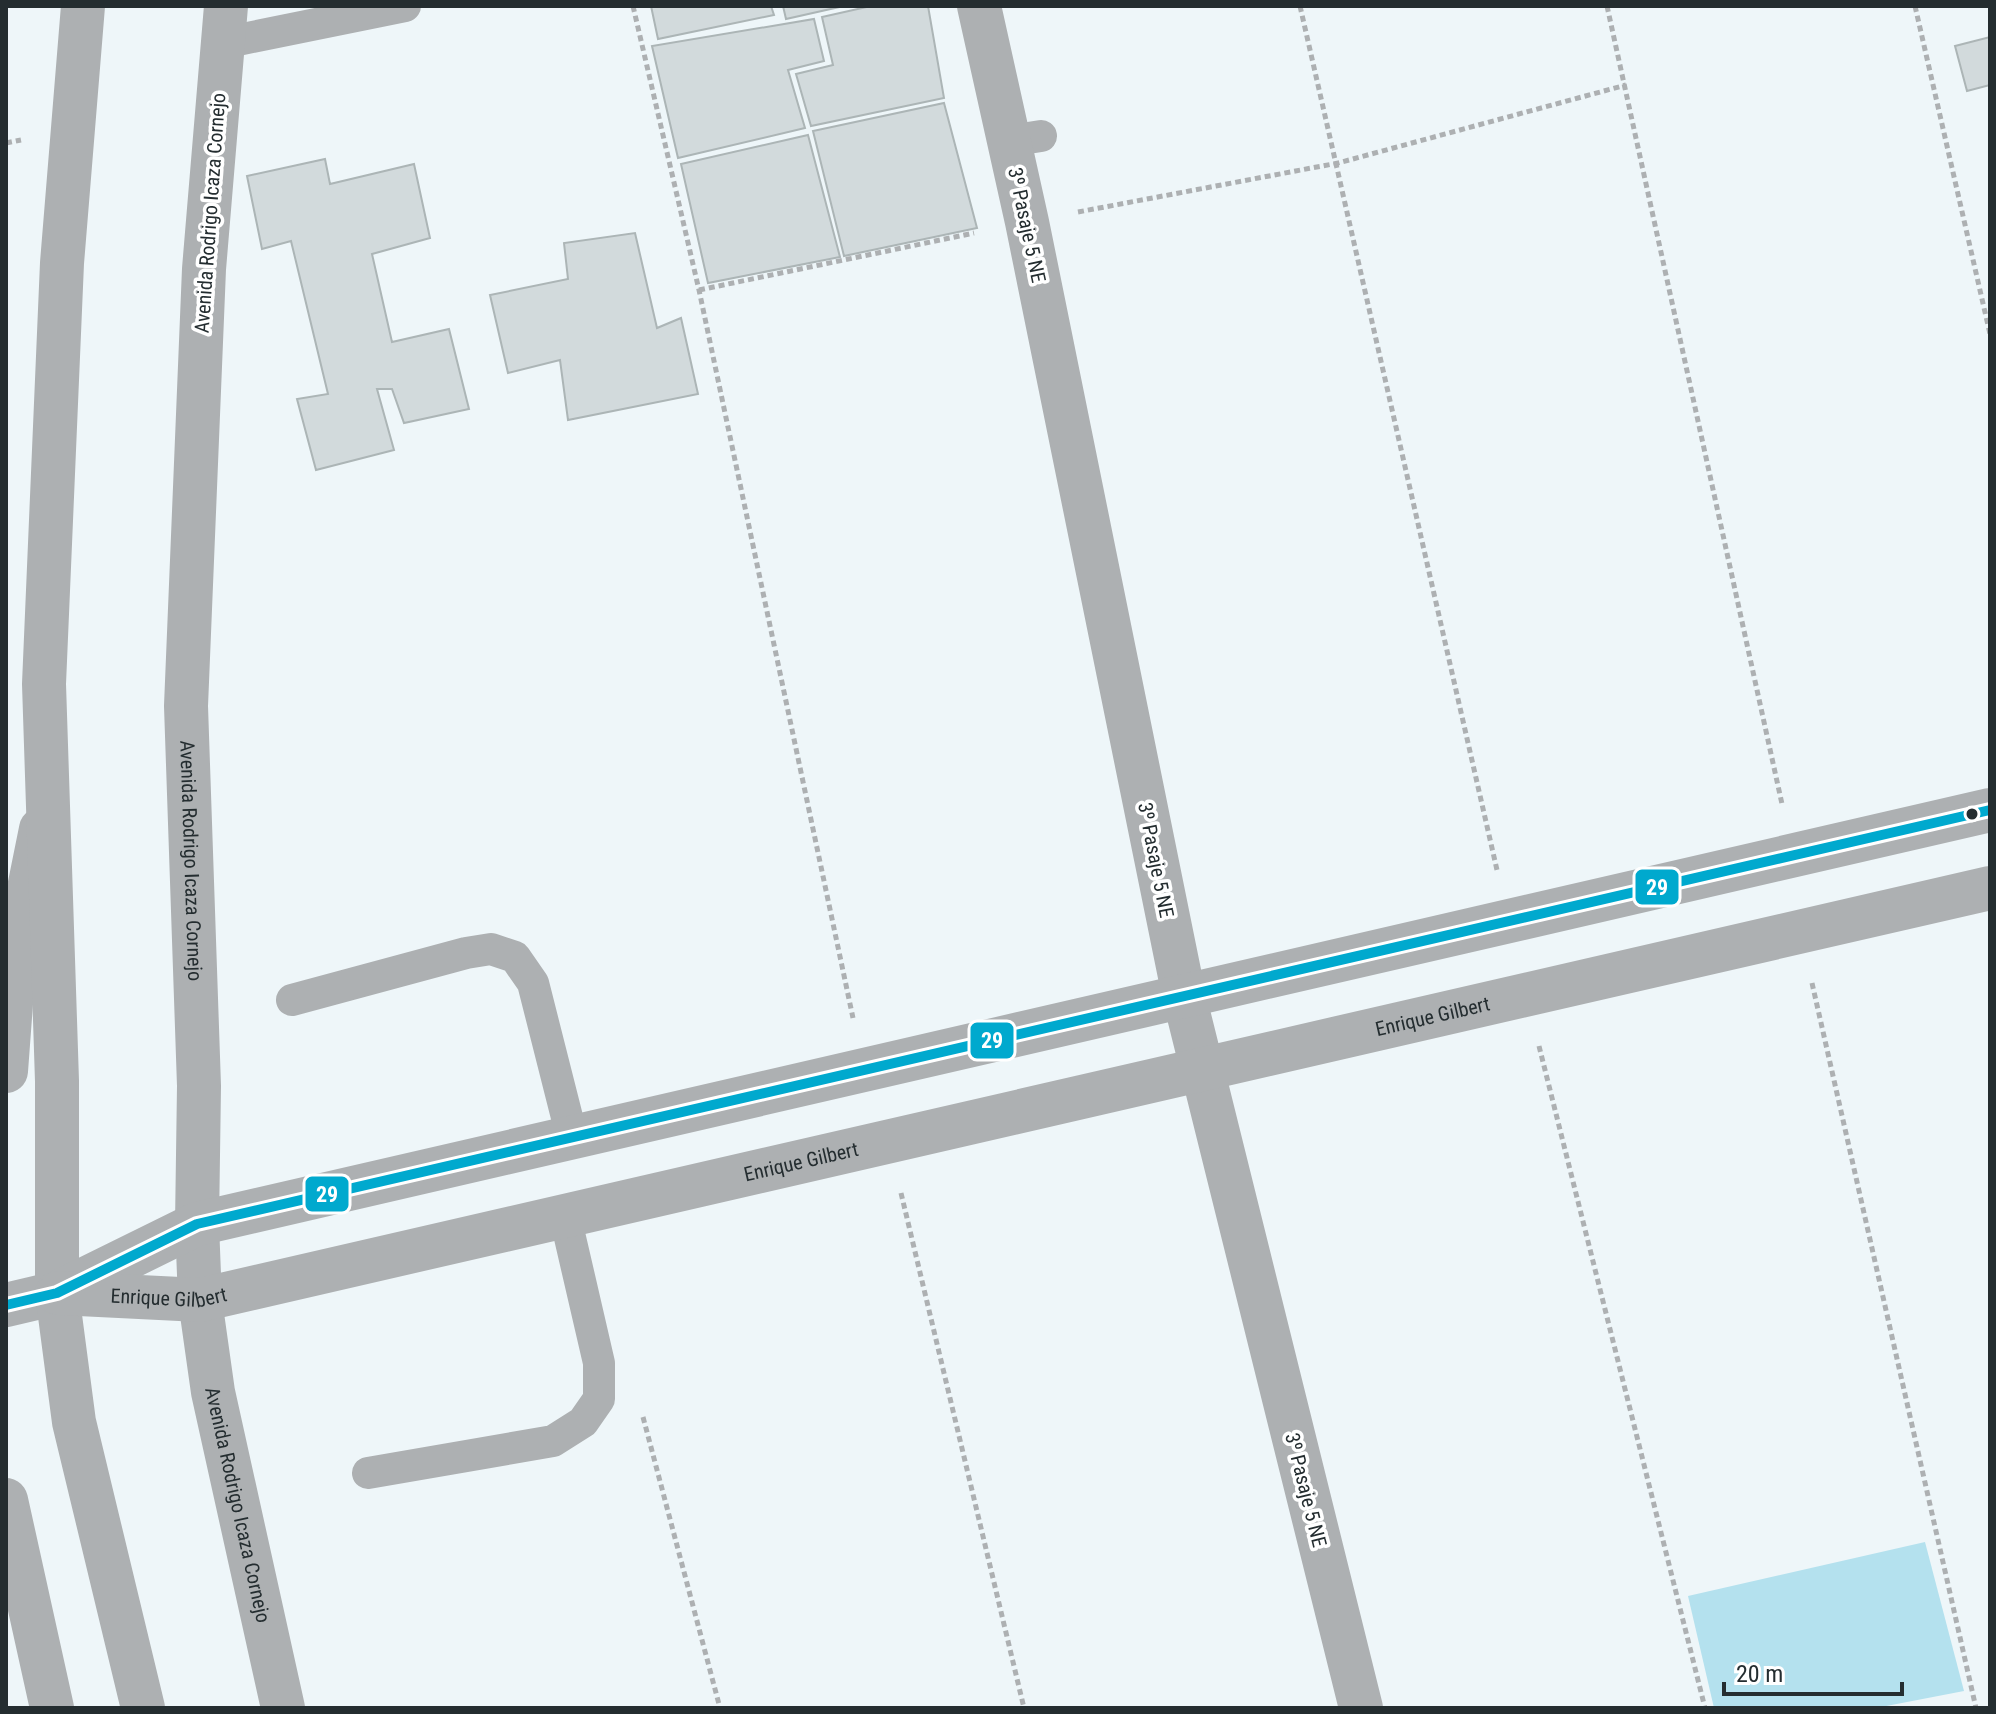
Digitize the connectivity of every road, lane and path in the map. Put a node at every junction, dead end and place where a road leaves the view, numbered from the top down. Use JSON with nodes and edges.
{"nodes":[{"id":1,"x":83,"y":6,"type":"edge"},
{"id":2,"x":405,"y":6,"type":"edge"},
{"id":3,"x":633,"y":6,"type":"edge"},
{"id":4,"x":979,"y":6,"type":"edge"},
{"id":5,"x":1300,"y":6,"type":"edge"},
{"id":6,"x":1607,"y":6,"type":"edge"},
{"id":7,"x":1915,"y":6,"type":"edge"},
{"id":8,"x":224,"y":24,"type":"edge"},
{"id":9,"x":1626,"y":85,"type":"junction"},
{"id":10,"x":1338,"y":163,"type":"junction"},
{"id":11,"x":1027,"y":222,"type":"junction"},
{"id":12,"x":699,"y":290,"type":"junction"},
{"id":13,"x":1990,"y":334,"type":"edge"},
{"id":14,"x":47,"y":800,"type":"junction"},
{"id":15,"x":1990,"y":810,"type":"edge"},
{"id":16,"x":1793,"y":856,"type":"junction"},
{"id":17,"x":1990,"y":888,"type":"edge"},
{"id":18,"x":1509,"y":921,"type":"junction"},
{"id":19,"x":1801,"y":931,"type":"junction"},
{"id":20,"x":1526,"y":994,"type":"junction"},
{"id":21,"x":1184,"y":996,"type":"junction"},
{"id":22,"x":292,"y":1000,"type":"dead end"},
{"id":23,"x":864,"y":1070,"type":"junction"},
{"id":24,"x":1201,"y":1070,"type":"junction"},
{"id":25,"x":6,"y":1071,"type":"edge"},
{"id":26,"x":572,"y":1137,"type":"junction"},
{"id":27,"x":889,"y":1142,"type":"junction"},
{"id":28,"x":565,"y":1216,"type":"junction"},
{"id":29,"x":197,"y":1224,"type":"junction"},
{"id":30,"x":57,"y":1293,"type":"junction"},
{"id":31,"x":200,"y":1300,"type":"junction"},
{"id":32,"x":6,"y":1305,"type":"edge"},
{"id":33,"x":640,"y":1407,"type":"dead end"},
{"id":34,"x":368,"y":1473,"type":"dead end"},
{"id":35,"x":6,"y":1500,"type":"edge"},
{"id":36,"x":52,"y":1708,"type":"edge"},
{"id":37,"x":143,"y":1708,"type":"edge"},
{"id":38,"x":283,"y":1708,"type":"edge"},
{"id":39,"x":720,"y":1708,"type":"edge"},
{"id":40,"x":1024,"y":1708,"type":"edge"},
{"id":41,"x":1361,"y":1708,"type":"edge"},
{"id":42,"x":1705,"y":1708,"type":"edge"},
{"id":43,"x":1976,"y":1708,"type":"edge"}],
"edges":[{"from":1,"to":14,"type":"street"},
{"from":2,"to":8,"type":"lane"},
{"from":3,"to":12,"type":"path"},
{"from":4,"to":11,"type":"street","name":"3º Pasaje 5 NE"},
{"from":5,"to":10,"type":"path"},
{"from":6,"to":9,"type":"path"},
{"from":7,"to":13,"type":"path"},
{"from":8,"to":29,"type":"street","name":"Avenida Rodrigo Icaza Cornejo"},
{"from":9,"to":10,"type":"path"},
{"from":9,"to":16,"type":"path"},
{"from":10,"to":11,"type":"path"},
{"from":10,"to":18,"type":"path"},
{"from":11,"to":12,"type":"path"},
{"from":11,"to":21,"type":"street","name":"3º Pasaje 5 NE"},
{"from":12,"to":23,"type":"path"},
{"from":14,"to":25,"type":"street"},
{"from":14,"to":30,"type":"street"},
{"from":15,"to":16,"type":"street","name":"Enrique Gilbert"},
{"from":16,"to":18,"type":"street","name":"Enrique Gilbert"},
{"from":17,"to":19,"type":"street","name":"Enrique Gilbert"},
{"from":18,"to":21,"type":"street","name":"Enrique Gilbert"},
{"from":19,"to":20,"type":"street","name":"Enrique Gilbert"},
{"from":19,"to":43,"type":"path"},
{"from":20,"to":24,"type":"street","name":"Enrique Gilbert"},
{"from":20,"to":42,"type":"path"},
{"from":21,"to":23,"type":"street","name":"Enrique Gilbert"},
{"from":21,"to":24,"type":"street","name":"3º Pasaje 5 NE"},
{"from":22,"to":26,"type":"lane"},
{"from":23,"to":26,"type":"street","name":"Enrique Gilbert"},
{"from":24,"to":27,"type":"street","name":"Enrique Gilbert"},
{"from":24,"to":41,"type":"street","name":"3º Pasaje 5 NE"},
{"from":26,"to":29,"type":"street","name":"Enrique Gilbert"},
{"from":27,"to":28,"type":"street","name":"Enrique Gilbert"},
{"from":27,"to":40,"type":"path"},
{"from":28,"to":31,"type":"street","name":"Enrique Gilbert"},
{"from":28,"to":34,"type":"lane"},
{"from":29,"to":30,"type":"street","name":"Enrique Gilbert"},
{"from":29,"to":31,"type":"street","name":"Avenida Rodrigo Icaza Cornejo"},
{"from":30,"to":31,"type":"street","name":"Enrique Gilbert"},
{"from":30,"to":32,"type":"street"},
{"from":30,"to":37,"type":"street"},
{"from":31,"to":38,"type":"street","name":"Avenida Rodrigo Icaza Cornejo"},
{"from":33,"to":39,"type":"path"},
{"from":35,"to":36,"type":"street"}]}
